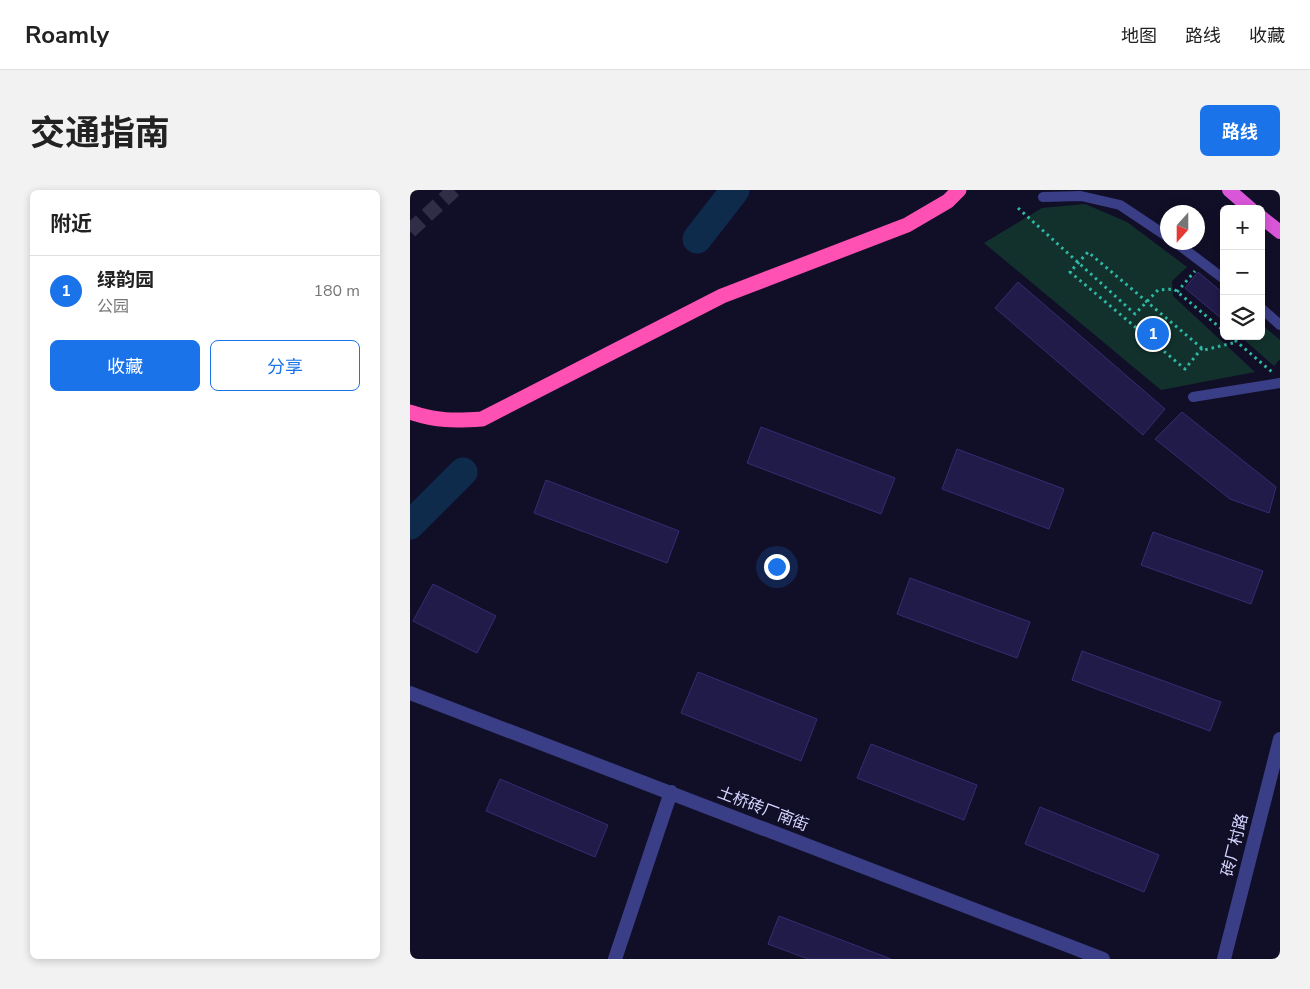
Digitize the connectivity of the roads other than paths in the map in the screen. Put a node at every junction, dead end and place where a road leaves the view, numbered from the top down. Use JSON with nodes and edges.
{"nodes":[{"id":1,"x":959,"y":190,"type":"edge"},
{"id":2,"x":1229,"y":190,"type":"edge"},
{"id":3,"x":1043,"y":196,"type":"dead end"},
{"id":4,"x":1246,"y":205,"type":"edge"},
{"id":5,"x":1265,"y":220,"type":"edge"},
{"id":6,"x":1280,"y":232,"type":"edge"},
{"id":7,"x":1160,"y":233,"type":"edge"},
{"id":8,"x":1185,"y":250,"type":"edge"},
{"id":9,"x":1220,"y":276,"type":"edge"},
{"id":10,"x":1265,"y":312,"type":"edge"},
{"id":11,"x":1280,"y":325,"type":"edge"},
{"id":12,"x":1280,"y":383,"type":"edge"},
{"id":13,"x":1193,"y":397,"type":"dead end"},
{"id":14,"x":410,"y":412,"type":"edge"},
{"id":15,"x":410,"y":693,"type":"edge"},
{"id":16,"x":1280,"y":740,"type":"edge"},
{"id":17,"x":671,"y":792,"type":"junction"},
{"id":18,"x":615,"y":959,"type":"edge"},
{"id":19,"x":1103,"y":959,"type":"edge"},
{"id":20,"x":1224,"y":959,"type":"edge"}],
"edges":[{"from":1,"to":14,"type":"highway"},
{"from":2,"to":4,"type":"highway"},
{"from":3,"to":7,"type":"lane"},
{"from":5,"to":6,"type":"highway"},
{"from":8,"to":9,"type":"lane"},
{"from":10,"to":11,"type":"lane"},
{"from":12,"to":13,"type":"lane"},
{"from":15,"to":17,"type":"street","name":"土桥砖厂南街"},
{"from":16,"to":20,"type":"street","name":"砖厂村路"},
{"from":17,"to":18,"type":"street"},
{"from":17,"to":19,"type":"street","name":"土桥砖厂南街"}]}
